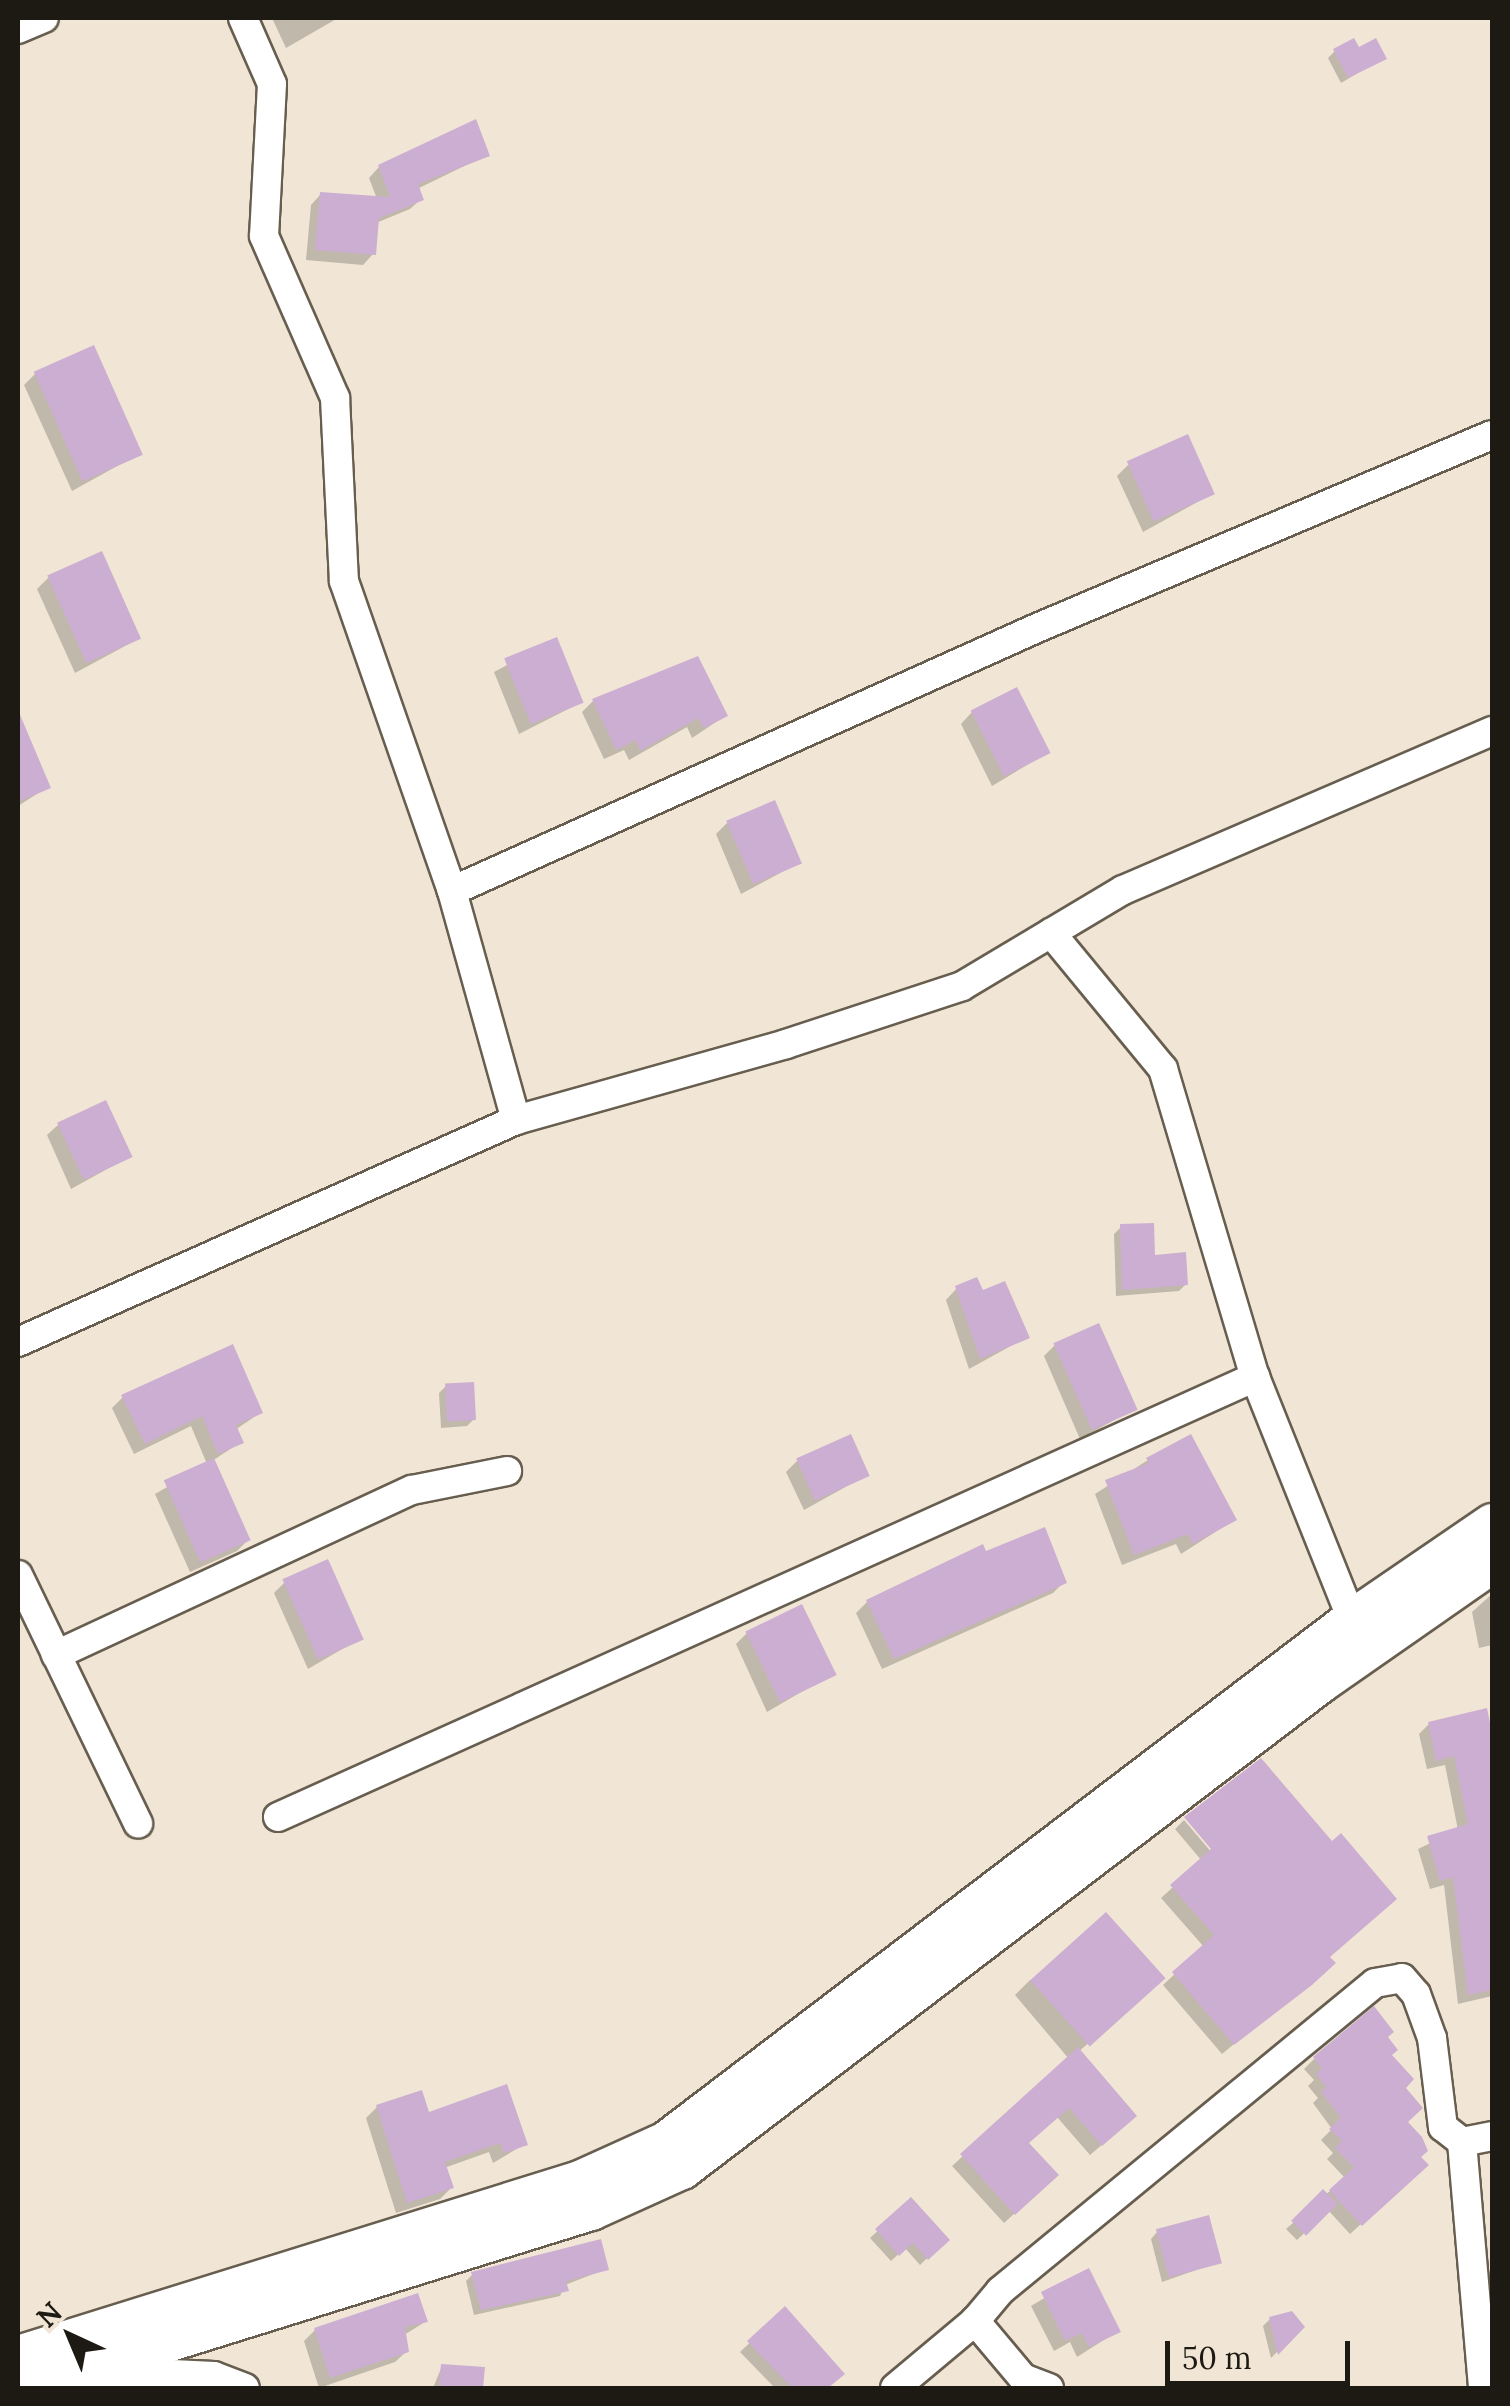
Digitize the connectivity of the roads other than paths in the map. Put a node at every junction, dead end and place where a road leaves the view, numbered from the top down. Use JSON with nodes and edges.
{"nodes":[{"id":1,"x":44,"y":18,"type":"edge"},
{"id":2,"x":243,"y":18,"type":"edge"},
{"id":3,"x":18,"y":29,"type":"edge"},
{"id":4,"x":1492,"y":434,"type":"edge"},
{"id":5,"x":1492,"y":731,"type":"edge"},
{"id":6,"x":452,"y":891,"type":"junction"},
{"id":7,"x":1050,"y":933,"type":"junction"},
{"id":8,"x":516,"y":1120,"type":"junction"},
{"id":9,"x":18,"y":1342,"type":"edge"},
{"id":10,"x":1255,"y":1377,"type":"junction"},
{"id":11,"x":508,"y":1471,"type":"dead end"},
{"id":12,"x":1492,"y":1524,"type":"edge"},
{"id":13,"x":1492,"y":1563,"type":"edge"},
{"id":14,"x":18,"y":1574,"type":"edge"},
{"id":15,"x":28,"y":1620,"type":"edge"},
{"id":16,"x":1352,"y":1620,"type":"junction"},
{"id":17,"x":56,"y":1654,"type":"junction"},
{"id":18,"x":278,"y":1817,"type":"dead end"},
{"id":19,"x":138,"y":1823,"type":"dead end"},
{"id":20,"x":1492,"y":2136,"type":"edge"},
{"id":21,"x":1462,"y":2142,"type":"junction"},
{"id":22,"x":974,"y":2321,"type":"junction"},
{"id":23,"x":18,"y":2356,"type":"edge"},
{"id":24,"x":20,"y":2388,"type":"edge"},
{"id":25,"x":81,"y":2388,"type":"edge"},
{"id":26,"x":245,"y":2388,"type":"edge"},
{"id":27,"x":894,"y":2388,"type":"edge"},
{"id":28,"x":1049,"y":2388,"type":"edge"},
{"id":29,"x":1483,"y":2388,"type":"edge"}],
"edges":[{"from":1,"to":3,"type":"street"},
{"from":2,"to":6,"type":"street"},
{"from":4,"to":6,"type":"street"},
{"from":5,"to":7,"type":"street"},
{"from":6,"to":8,"type":"street"},
{"from":7,"to":8,"type":"street"},
{"from":7,"to":10,"type":"street"},
{"from":8,"to":9,"type":"street"},
{"from":10,"to":16,"type":"street"},
{"from":10,"to":18,"type":"street"},
{"from":11,"to":17,"type":"street"},
{"from":12,"to":16,"type":"street"},
{"from":13,"to":24,"type":"street"},
{"from":14,"to":15,"type":"street"},
{"from":15,"to":17,"type":"street"},
{"from":16,"to":23,"type":"street"},
{"from":17,"to":19,"type":"street"},
{"from":20,"to":21,"type":"street"},
{"from":21,"to":22,"type":"street"},
{"from":21,"to":29,"type":"street"},
{"from":22,"to":27,"type":"street"},
{"from":22,"to":28,"type":"street"},
{"from":25,"to":26,"type":"street"}]}
